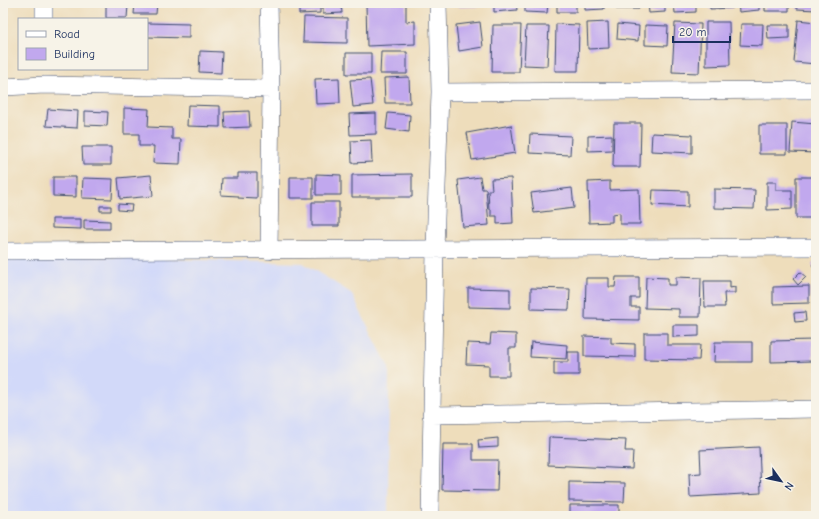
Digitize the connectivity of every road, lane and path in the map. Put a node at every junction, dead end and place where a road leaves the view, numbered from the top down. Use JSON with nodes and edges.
{"nodes":[{"id":1,"x":44,"y":3,"type":"edge"},
{"id":2,"x":269,"y":3,"type":"edge"},
{"id":3,"x":438,"y":3,"type":"edge"},
{"id":4,"x":44,"y":18,"type":"edge"},
{"id":5,"x":45,"y":77,"type":"edge"},
{"id":6,"x":3,"y":87,"type":"edge"},
{"id":7,"x":271,"y":89,"type":"junction"},
{"id":8,"x":816,"y":90,"type":"edge"},
{"id":9,"x":440,"y":92,"type":"junction"},
{"id":10,"x":816,"y":247,"type":"edge"},
{"id":11,"x":268,"y":250,"type":"junction"},
{"id":12,"x":435,"y":250,"type":"junction"},
{"id":13,"x":3,"y":251,"type":"edge"},
{"id":14,"x":816,"y":409,"type":"edge"},
{"id":15,"x":431,"y":415,"type":"junction"},
{"id":16,"x":430,"y":516,"type":"edge"}],
"edges":[{"from":1,"to":4,"type":"street"},
{"from":2,"to":7,"type":"street"},
{"from":3,"to":9,"type":"street"},
{"from":5,"to":6,"type":"street"},
{"from":5,"to":7,"type":"street"},
{"from":7,"to":11,"type":"street"},
{"from":8,"to":9,"type":"street"},
{"from":9,"to":12,"type":"street"},
{"from":10,"to":12,"type":"street"},
{"from":11,"to":12,"type":"street"},
{"from":11,"to":13,"type":"street"},
{"from":12,"to":15,"type":"street"},
{"from":14,"to":15,"type":"street"},
{"from":15,"to":16,"type":"street"}]}
